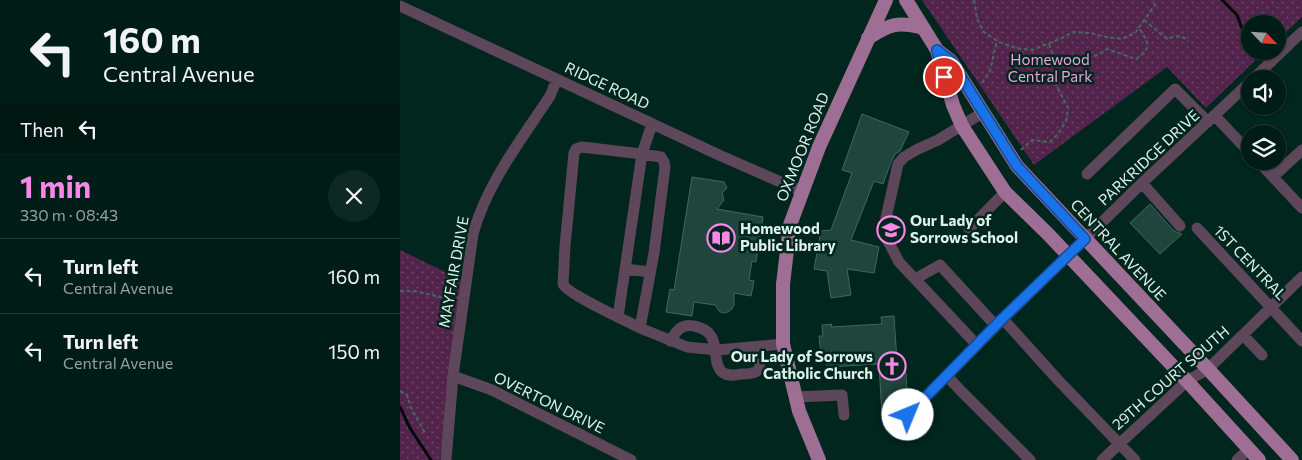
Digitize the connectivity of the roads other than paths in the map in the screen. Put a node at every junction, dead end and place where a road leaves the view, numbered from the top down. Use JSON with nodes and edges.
{"nodes":[{"id":1,"x":886,"y":0,"type":"edge"},
{"id":2,"x":906,"y":0,"type":"edge"},
{"id":3,"x":400,"y":6,"type":"edge"},
{"id":4,"x":923,"y":28,"type":"junction"},
{"id":5,"x":1302,"y":32,"type":"edge"},
{"id":6,"x":868,"y":39,"type":"junction"},
{"id":7,"x":937,"y":50,"type":"junction"},
{"id":8,"x":1263,"y":70,"type":"edge"},
{"id":9,"x":557,"y":79,"type":"junction"},
{"id":10,"x":1241,"y":91,"type":"edge"},
{"id":11,"x":982,"y":113,"type":"junction"},
{"id":12,"x":1212,"y":119,"type":"junction"},
{"id":13,"x":652,"y":124,"type":"junction"},
{"id":14,"x":962,"y":126,"type":"junction"},
{"id":15,"x":1241,"y":145,"type":"edge"},
{"id":16,"x":1302,"y":150,"type":"edge"},
{"id":17,"x":642,"y":154,"type":"junction"},
{"id":18,"x":1266,"y":170,"type":"edge"},
{"id":19,"x":1087,"y":174,"type":"dead end"},
{"id":20,"x":1273,"y":177,"type":"junction"},
{"id":21,"x":1142,"y":184,"type":"junction"},
{"id":22,"x":801,"y":191,"type":"junction"},
{"id":23,"x":1005,"y":192,"type":"junction"},
{"id":24,"x":1302,"y":208,"type":"edge"},
{"id":25,"x":1180,"y":226,"type":"dead end"},
{"id":26,"x":1197,"y":228,"type":"dead end"},
{"id":27,"x":968,"y":229,"type":"dead end"},
{"id":28,"x":1085,"y":239,"type":"junction"},
{"id":29,"x":1068,"y":256,"type":"junction"},
{"id":30,"x":625,"y":269,"type":"junction"},
{"id":31,"x":650,"y":272,"type":"junction"},
{"id":32,"x":1302,"y":277,"type":"edge"},
{"id":33,"x":915,"y":279,"type":"junction"},
{"id":34,"x":1272,"y":307,"type":"junction"},
{"id":35,"x":618,"y":317,"type":"junction"},
{"id":36,"x":999,"y":323,"type":"junction"},
{"id":37,"x":640,"y":328,"type":"junction"},
{"id":38,"x":1243,"y":335,"type":"junction"},
{"id":39,"x":670,"y":341,"type":"junction"},
{"id":40,"x":1302,"y":341,"type":"edge"},
{"id":41,"x":783,"y":344,"type":"junction"},
{"id":42,"x":977,"y":345,"type":"junction"},
{"id":43,"x":757,"y":347,"type":"junction"},
{"id":44,"x":717,"y":350,"type":"junction"},
{"id":45,"x":1262,"y":355,"type":"dead end"},
{"id":46,"x":1208,"y":369,"type":"junction"},
{"id":47,"x":453,"y":376,"type":"junction"},
{"id":48,"x":947,"y":376,"type":"junction"},
{"id":49,"x":1187,"y":380,"type":"junction"},
{"id":50,"x":795,"y":397,"type":"junction"},
{"id":51,"x":844,"y":415,"type":"dead end"},
{"id":52,"x":895,"y":428,"type":"dead end"},
{"id":53,"x":1119,"y":443,"type":"junction"},
{"id":54,"x":1249,"y":449,"type":"junction"},
{"id":55,"x":446,"y":460,"type":"edge"},
{"id":56,"x":632,"y":460,"type":"edge"},
{"id":57,"x":819,"y":460,"type":"edge"},
{"id":58,"x":1030,"y":460,"type":"edge"},
{"id":59,"x":1102,"y":460,"type":"edge"},
{"id":60,"x":1135,"y":460,"type":"edge"},
{"id":61,"x":1237,"y":460,"type":"edge"},
{"id":62,"x":1259,"y":460,"type":"edge"},
{"id":63,"x":1292,"y":460,"type":"edge"}],
"edges":[{"from":1,"to":6,"type":"main road","name":"OXMOOR ROAD"},
{"from":2,"to":4,"type":"main road","name":"CENTRAL AVENUE"},
{"from":3,"to":9,"type":"street","name":"RIDGE ROAD"},
{"from":4,"to":6,"type":"main road"},
{"from":4,"to":7,"type":"main road","name":"CENTRAL AVENUE"},
{"from":5,"to":8,"type":"street"},
{"from":6,"to":22,"type":"main road","name":"OXMOOR ROAD"},
{"from":7,"to":11,"type":"main road","name":"CENTRAL AVENUE"},
{"from":7,"to":14,"type":"main road","name":"CENTRAL AVENUE"},
{"from":9,"to":13,"type":"street","name":"RIDGE ROAD"},
{"from":9,"to":47,"type":"street","name":"MAYFAIR DRIVE"},
{"from":10,"to":12,"type":"street","name":"PARKRIDGE DRIVE"},
{"from":11,"to":14,"type":"street"},
{"from":11,"to":28,"type":"main road","name":"CENTRAL AVENUE"},
{"from":12,"to":15,"type":"street"},
{"from":12,"to":19,"type":"street"},
{"from":12,"to":21,"type":"street","name":"PARKRIDGE DRIVE"},
{"from":13,"to":17,"type":"street"},
{"from":13,"to":22,"type":"street","name":"RIDGE ROAD"},
{"from":14,"to":23,"type":"main road","name":"CENTRAL AVENUE"},
{"from":14,"to":33,"type":"street"},
{"from":16,"to":20,"type":"street"},
{"from":17,"to":30,"type":"street"},
{"from":17,"to":31,"type":"street"},
{"from":17,"to":35,"type":"street"},
{"from":18,"to":20,"type":"street"},
{"from":20,"to":24,"type":"street"},
{"from":21,"to":25,"type":"street"},
{"from":21,"to":28,"type":"street","name":"PARKRIDGE DRIVE"},
{"from":22,"to":41,"type":"main road","name":"OXMOOR ROAD"},
{"from":23,"to":27,"type":"street"},
{"from":23,"to":29,"type":"main road","name":"CENTRAL AVENUE"},
{"from":26,"to":34,"type":"street","name":"1ST CENTRAL"},
{"from":28,"to":29,"type":"street","name":"PARKRIDGE DRIVE"},
{"from":28,"to":46,"type":"main road","name":"CENTRAL AVENUE"},
{"from":29,"to":36,"type":"street","name":"PARKRIDGE DRIVE"},
{"from":29,"to":49,"type":"main road","name":"CENTRAL AVENUE"},
{"from":30,"to":31,"type":"street"},
{"from":30,"to":35,"type":"street"},
{"from":31,"to":37,"type":"street"},
{"from":32,"to":34,"type":"street","name":"29TH COURT SOUTH"},
{"from":33,"to":36,"type":"street"},
{"from":33,"to":42,"type":"street"},
{"from":34,"to":38,"type":"street","name":"29TH COURT SOUTH"},
{"from":34,"to":40,"type":"street","name":"1ST CENTRAL"},
{"from":35,"to":37,"type":"street"},
{"from":36,"to":42,"type":"street","name":"PARKRIDGE DRIVE"},
{"from":36,"to":53,"type":"street"},
{"from":37,"to":39,"type":"street"},
{"from":38,"to":45,"type":"street"},
{"from":38,"to":46,"type":"street","name":"29TH COURT SOUTH"},
{"from":39,"to":44,"type":"street"},
{"from":39,"to":44,"type":"street"},
{"from":41,"to":43,"type":"street"},
{"from":41,"to":50,"type":"main road","name":"OXMOOR ROAD"},
{"from":42,"to":48,"type":"street","name":"PARKRIDGE DRIVE"},
{"from":43,"to":44,"type":"street"},
{"from":43,"to":44,"type":"street"},
{"from":46,"to":49,"type":"street","name":"29TH COURT SOUTH"},
{"from":46,"to":63,"type":"main road","name":"CENTRAL AVENUE"},
{"from":47,"to":55,"type":"street","name":"MAYFAIR DRIVE"},
{"from":47,"to":56,"type":"street","name":"OVERTON DRIVE"},
{"from":48,"to":52,"type":"street","name":"PARKRIDGE DRIVE"},
{"from":48,"to":58,"type":"street"},
{"from":49,"to":53,"type":"street","name":"29TH COURT SOUTH"},
{"from":49,"to":54,"type":"main road","name":"CENTRAL AVENUE"},
{"from":50,"to":51,"type":"street"},
{"from":50,"to":57,"type":"main road","name":"OXMOOR ROAD"},
{"from":53,"to":59,"type":"street","name":"29TH COURT SOUTH"},
{"from":53,"to":60,"type":"street"},
{"from":54,"to":61,"type":"street"},
{"from":54,"to":62,"type":"main road","name":"CENTRAL AVENUE"}]}
